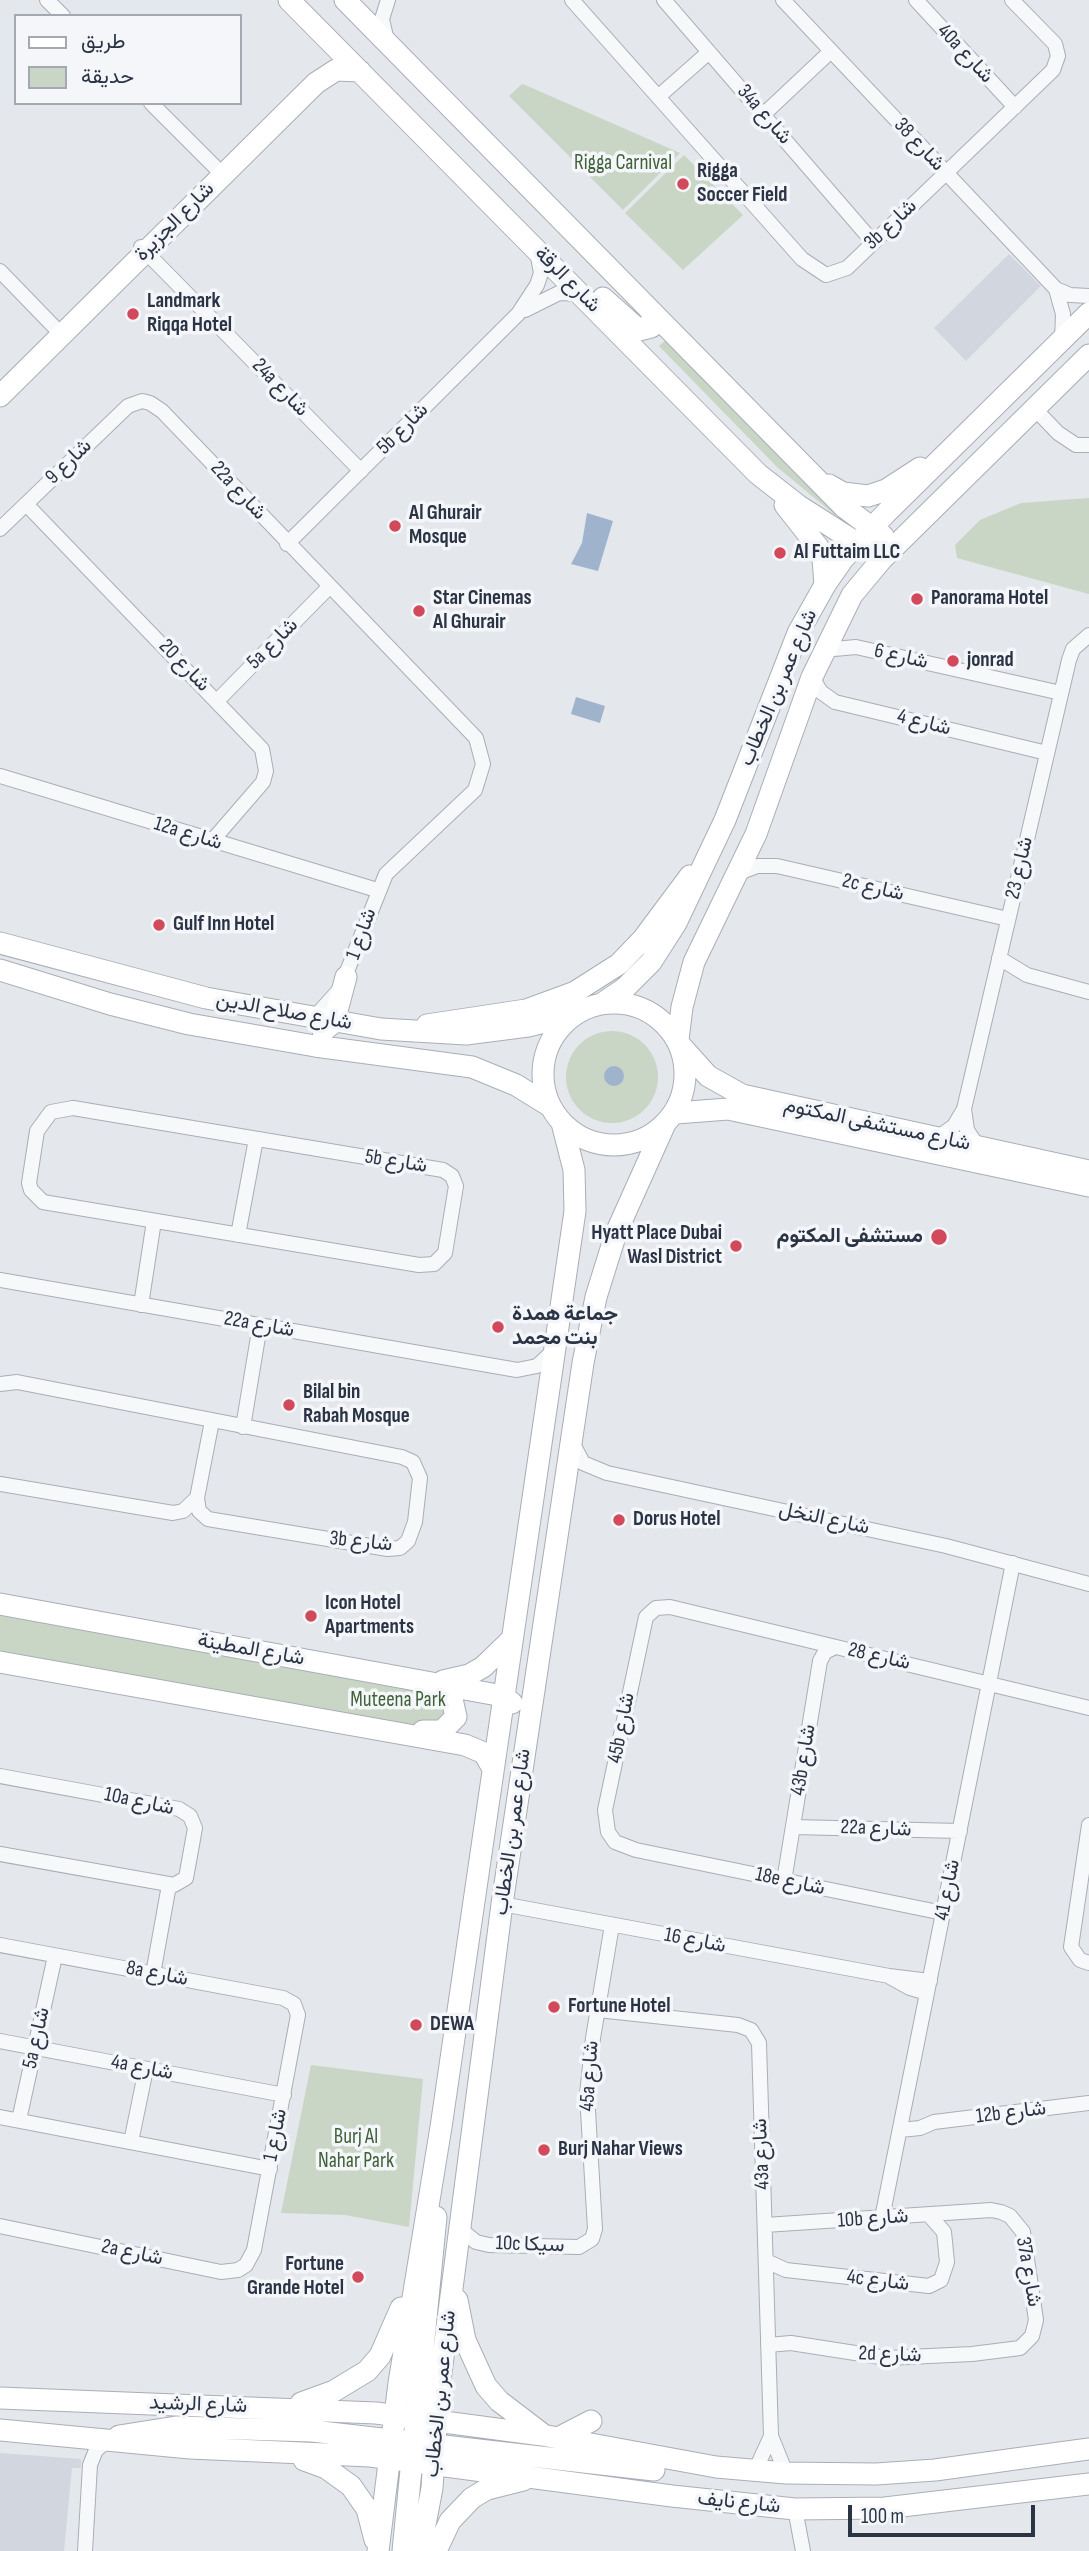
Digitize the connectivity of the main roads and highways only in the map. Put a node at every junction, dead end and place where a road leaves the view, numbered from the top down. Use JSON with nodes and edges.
{"nodes":[{"id":1,"x":289,"y":0,"type":"edge"},
{"id":2,"x":345,"y":0,"type":"edge"},
{"id":3,"x":317,"y":28,"type":"junction"},
{"id":4,"x":360,"y":71,"type":"junction"},
{"id":5,"x":221,"y":172,"type":"junction"},
{"id":6,"x":581,"y":294,"type":"junction"},
{"id":7,"x":1089,"y":313,"type":"edge"},
{"id":8,"x":652,"y":315,"type":"junction"},
{"id":9,"x":58,"y":331,"type":"junction"},
{"id":10,"x":1089,"y":355,"type":"edge"},
{"id":11,"x":0,"y":381,"type":"edge"},
{"id":12,"x":0,"y":396,"type":"edge"},
{"id":13,"x":942,"y":461,"type":"junction"},
{"id":14,"x":812,"y":473,"type":"junction"},
{"id":15,"x":758,"y":474,"type":"junction"},
{"id":16,"x":865,"y":536,"type":"junction"},
{"id":17,"x":889,"y":551,"type":"junction"},
{"id":18,"x":825,"y":585,"type":"junction"},
{"id":19,"x":716,"y":840,"type":"junction"},
{"id":20,"x":0,"y":943,"type":"edge"},
{"id":21,"x":0,"y":970,"type":"edge"},
{"id":22,"x":346,"y":977,"type":"road end"},
{"id":23,"x":603,"y":1003,"type":"junction"},
{"id":24,"x":573,"y":1015,"type":"junction"},
{"id":25,"x":324,"y":1020,"type":"junction"},
{"id":26,"x":204,"y":1027,"type":"junction"},
{"id":27,"x":404,"y":1032,"type":"junction"},
{"id":28,"x":680,"y":1043,"type":"junction"},
{"id":29,"x":556,"y":1114,"type":"junction"},
{"id":30,"x":670,"y":1119,"type":"junction"},
{"id":31,"x":1089,"y":1171,"type":"edge"},
{"id":32,"x":1089,"y":1186,"type":"edge"},
{"id":33,"x":0,"y":1604,"type":"edge"},
{"id":34,"x":511,"y":1640,"type":"junction"},
{"id":35,"x":0,"y":1662,"type":"edge"},
{"id":36,"x":366,"y":1671,"type":"junction"},
{"id":37,"x":422,"y":1681,"type":"junction"},
{"id":38,"x":503,"y":1696,"type":"junction"},
{"id":39,"x":304,"y":1716,"type":"junction"},
{"id":40,"x":492,"y":1767,"type":"junction"},
{"id":41,"x":516,"y":1807,"type":"junction"},
{"id":42,"x":433,"y":2174,"type":"junction"},
{"id":43,"x":417,"y":2261,"type":"junction"},
{"id":44,"x":454,"y":2274,"type":"junction"},
{"id":45,"x":150,"y":2387,"type":"dead end"},
{"id":46,"x":0,"y":2398,"type":"edge"},
{"id":47,"x":167,"y":2404,"type":"junction"},
{"id":48,"x":279,"y":2408,"type":"junction"},
{"id":49,"x":415,"y":2417,"type":"junction"},
{"id":50,"x":591,"y":2421,"type":"dead end"},
{"id":51,"x":0,"y":2430,"type":"edge"},
{"id":52,"x":550,"y":2436,"type":"junction"},
{"id":53,"x":108,"y":2440,"type":"junction"},
{"id":54,"x":1089,"y":2449,"type":"edge"},
{"id":55,"x":413,"y":2451,"type":"junction"},
{"id":56,"x":281,"y":2454,"type":"junction"},
{"id":57,"x":716,"y":2467,"type":"junction"},
{"id":58,"x":935,"y":2470,"type":"junction"},
{"id":59,"x":538,"y":2478,"type":"junction"},
{"id":60,"x":1089,"y":2484,"type":"edge"},
{"id":61,"x":853,"y":2509,"type":"junction"},
{"id":62,"x":377,"y":2551,"type":"edge"},
{"id":63,"x":403,"y":2551,"type":"edge"},
{"id":64,"x":420,"y":2551,"type":"edge"},
{"id":65,"x":436,"y":2551,"type":"edge"}],
"edges":[{"from":1,"to":3,"type":"main road","name":"شارع الرقة"},
{"from":2,"to":8,"type":"main road","name":"شارع الرقة"},
{"from":3,"to":4,"type":"main road","name":"شارع الرقة"},
{"from":3,"to":5,"type":"main road","name":"شارع الجزيرة"},
{"from":4,"to":5,"type":"main road","name":"شارع الجزيرة"},
{"from":4,"to":6,"type":"main road","name":"شارع الرقة"},
{"from":5,"to":9,"type":"main road","name":"شارع الجزيرة"},
{"from":6,"to":8,"type":"main road"},
{"from":6,"to":15,"type":"main road","name":"شارع الرقة"},
{"from":7,"to":13,"type":"main road","name":"شارع عمر بن الخطاب"},
{"from":8,"to":14,"type":"main road","name":"شارع الرقة"},
{"from":9,"to":11,"type":"main road","name":"شارع الجزيرة"},
{"from":9,"to":12,"type":"main road","name":"شارع الجزيرة"},
{"from":10,"to":17,"type":"main road","name":"شارع عمر بن الخطاب"},
{"from":13,"to":14,"type":"main road"},
{"from":13,"to":16,"type":"main road","name":"شارع عمر بن الخطاب"},
{"from":14,"to":16,"type":"main road","name":"شارع الرقة"},
{"from":15,"to":16,"type":"main road","name":"شارع الرقة"},
{"from":15,"to":18,"type":"main road"},
{"from":16,"to":17,"type":"main road"},
{"from":16,"to":18,"type":"main road","name":"شارع عمر بن الخطاب"},
{"from":17,"to":28,"type":"main road","name":"شارع عمر بن الخطاب"},
{"from":18,"to":19,"type":"main road","name":"شارع عمر بن الخطاب"},
{"from":19,"to":23,"type":"main road","name":"شارع عمر بن الخطاب"},
{"from":19,"to":27,"type":"main road"},
{"from":20,"to":25,"type":"main road","name":"شارع صلاح الدين"},
{"from":21,"to":26,"type":"main road","name":"شارع صلاح الدين"},
{"from":22,"to":25,"type":"main road"},
{"from":23,"to":24,"type":"main road"},
{"from":23,"to":28,"type":"main road"},
{"from":24,"to":27,"type":"main road","name":"شارع صلاح الدين"},
{"from":24,"to":29,"type":"main road"},
{"from":25,"to":26,"type":"main road"},
{"from":25,"to":27,"type":"main road","name":"شارع صلاح الدين"},
{"from":26,"to":29,"type":"main road","name":"شارع صلاح الدين"},
{"from":28,"to":30,"type":"main road"},
{"from":28,"to":31,"type":"main road","name":"شارع مستشفى المكتوم"},
{"from":29,"to":30,"type":"main road"},
{"from":29,"to":34,"type":"main road","name":"شارع عمر بن الخطاب"},
{"from":30,"to":32,"type":"main road","name":"شارع مستشفى المكتوم"},
{"from":30,"to":41,"type":"main road","name":"شارع عمر بن الخطاب"},
{"from":33,"to":36,"type":"main road","name":"شارع المطينة"},
{"from":34,"to":37,"type":"main road"},
{"from":34,"to":38,"type":"main road","name":"شارع عمر بن الخطاب"},
{"from":35,"to":39,"type":"main road"},
{"from":36,"to":37,"type":"main road","name":"شارع المطينة"},
{"from":36,"to":39,"type":"main road"},
{"from":37,"to":38,"type":"main road","name":"شارع المطينة"},
{"from":38,"to":40,"type":"main road","name":"شارع عمر بن الخطاب"},
{"from":38,"to":41,"type":"main road"},
{"from":39,"to":40,"type":"main road"},
{"from":40,"to":42,"type":"main road","name":"شارع عمر بن الخطاب"},
{"from":41,"to":44,"type":"main road","name":"شارع عمر بن الخطاب"},
{"from":42,"to":43,"type":"main road","name":"شارع عمر بن الخطاب"},
{"from":42,"to":49,"type":"main road"},
{"from":43,"to":48,"type":"main road"},
{"from":43,"to":49,"type":"main road","name":"شارع عمر بن الخطاب"},
{"from":44,"to":49,"type":"main road","name":"شارع عمر بن الخطاب"},
{"from":44,"to":52,"type":"main road"},
{"from":45,"to":47,"type":"main road"},
{"from":46,"to":47,"type":"main road","name":"شارع الرشيد"},
{"from":47,"to":48,"type":"main road","name":"شارع الرشيد"},
{"from":48,"to":49,"type":"main road","name":"شارع الرشيد"},
{"from":49,"to":52,"type":"main road","name":"شارع نايف"},
{"from":49,"to":55,"type":"main road","name":"شارع عمر بن الخطاب"},
{"from":49,"to":55,"type":"main road","name":"شارع عمر بن الخطاب"},
{"from":50,"to":52,"type":"main road"},
{"from":51,"to":53,"type":"main road","name":"شارع الرشيد"},
{"from":52,"to":57,"type":"main road","name":"شارع نايف"},
{"from":53,"to":55,"type":"main road"},
{"from":53,"to":56,"type":"main road","name":"شارع الرشيد"},
{"from":54,"to":58,"type":"main road","name":"شارع نايف"},
{"from":55,"to":56,"type":"main road","name":"شارع الرشيد"},
{"from":55,"to":57,"type":"main road"},
{"from":55,"to":59,"type":"main road","name":"شارع نايف"},
{"from":55,"to":62,"type":"main road","name":"شارع عمر بن الخطاب"},
{"from":55,"to":63,"type":"main road"},
{"from":55,"to":64,"type":"main road","name":"شارع عمر بن الخطاب"},
{"from":56,"to":62,"type":"main road"},
{"from":57,"to":58,"type":"main road","name":"شارع نايف"},
{"from":58,"to":61,"type":"main road"},
{"from":59,"to":61,"type":"main road","name":"شارع نايف"},
{"from":59,"to":65,"type":"main road"},
{"from":60,"to":61,"type":"main road","name":"شارع نايف"}]}
